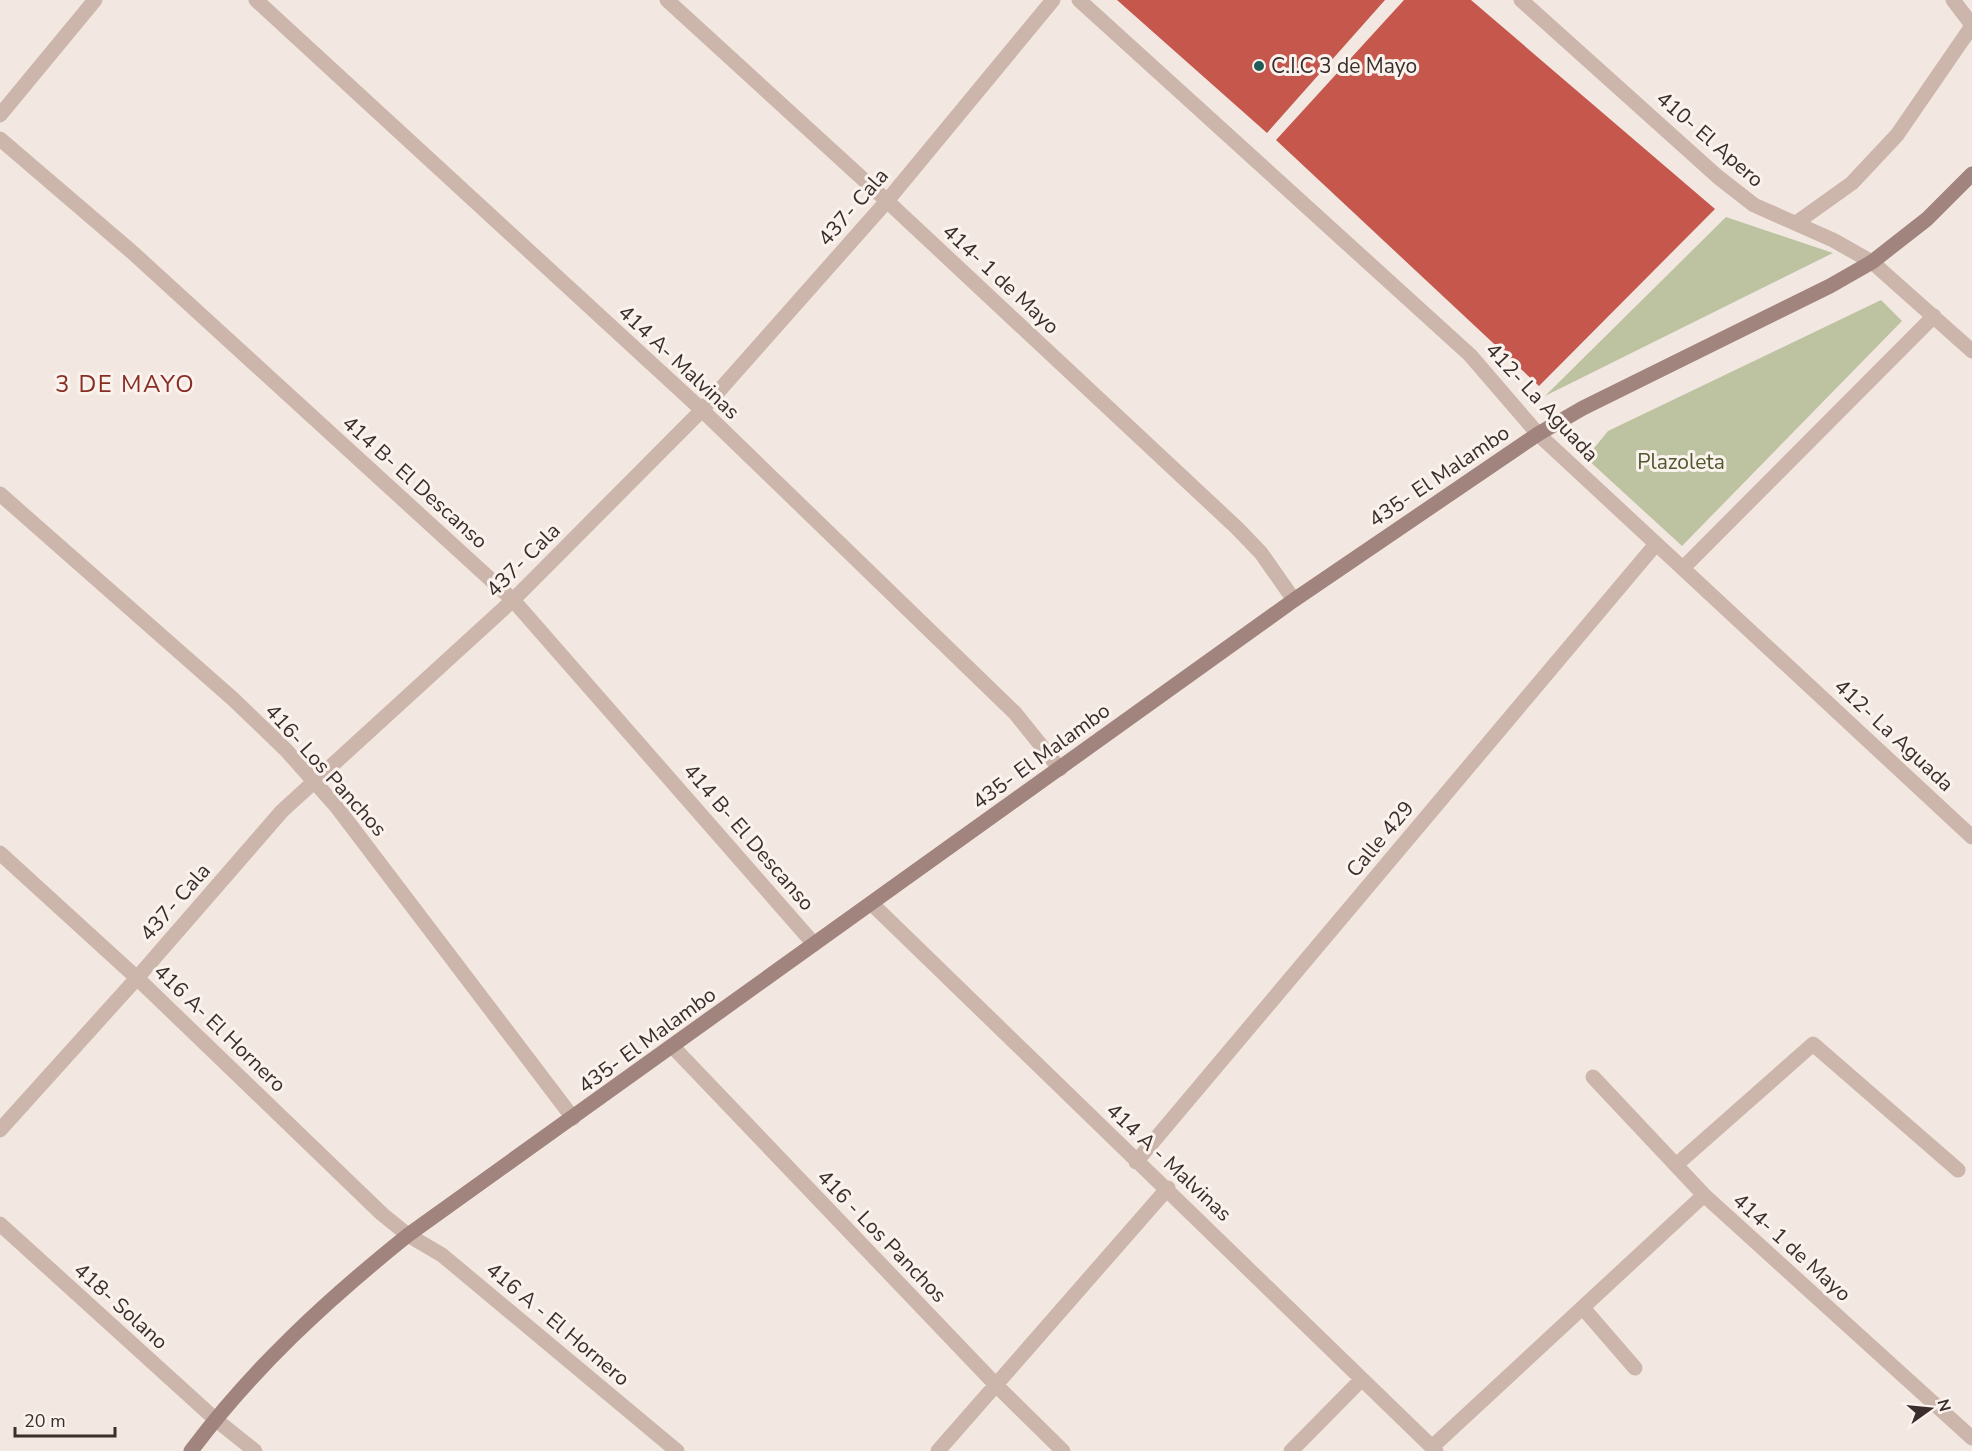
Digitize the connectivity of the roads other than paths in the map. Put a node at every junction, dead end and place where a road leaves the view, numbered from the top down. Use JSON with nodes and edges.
{"nodes":[{"id":1,"x":95,"y":0,"type":"edge"},
{"id":2,"x":256,"y":0,"type":"edge"},
{"id":3,"x":667,"y":0,"type":"edge"},
{"id":4,"x":1053,"y":0,"type":"edge"},
{"id":5,"x":1079,"y":0,"type":"edge"},
{"id":6,"x":1521,"y":0,"type":"edge"},
{"id":7,"x":1953,"y":0,"type":"edge"},
{"id":8,"x":1972,"y":26,"type":"edge"},
{"id":9,"x":0,"y":115,"type":"edge"},
{"id":10,"x":0,"y":139,"type":"edge"},
{"id":11,"x":1972,"y":174,"type":"edge"},
{"id":12,"x":887,"y":201,"type":"junction"},
{"id":13,"x":1796,"y":223,"type":"junction"},
{"id":14,"x":1872,"y":262,"type":"junction"},
{"id":15,"x":1934,"y":316,"type":"junction"},
{"id":16,"x":1972,"y":351,"type":"edge"},
{"id":17,"x":702,"y":410,"type":"junction"},
{"id":18,"x":1538,"y":434,"type":"junction"},
{"id":19,"x":0,"y":494,"type":"edge"},
{"id":20,"x":1656,"y":544,"type":"junction"},
{"id":21,"x":1683,"y":568,"type":"junction"},
{"id":22,"x":513,"y":600,"type":"junction"},
{"id":23,"x":1294,"y":600,"type":"junction"},
{"id":24,"x":1060,"y":769,"type":"junction"},
{"id":25,"x":314,"y":782,"type":"junction"},
{"id":26,"x":1972,"y":837,"type":"edge"},
{"id":27,"x":0,"y":853,"type":"edge"},
{"id":28,"x":872,"y":904,"type":"junction"},
{"id":29,"x":814,"y":944,"type":"junction"},
{"id":30,"x":138,"y":978,"type":"junction"},
{"id":31,"x":673,"y":1047,"type":"junction"},
{"id":32,"x":1593,"y":1077,"type":"dead end"},
{"id":33,"x":573,"y":1118,"type":"junction"},
{"id":34,"x":0,"y":1130,"type":"edge"},
{"id":35,"x":1136,"y":1162,"type":"junction"},
{"id":36,"x":1676,"y":1165,"type":"junction"},
{"id":37,"x":1958,"y":1170,"type":"dead end"},
{"id":38,"x":1168,"y":1188,"type":"junction"},
{"id":39,"x":1704,"y":1195,"type":"junction"},
{"id":40,"x":0,"y":1224,"type":"edge"},
{"id":41,"x":408,"y":1235,"type":"junction"},
{"id":42,"x":1583,"y":1308,"type":"junction"},
{"id":43,"x":1635,"y":1368,"type":"dead end"},
{"id":44,"x":1362,"y":1379,"type":"junction"},
{"id":45,"x":997,"y":1386,"type":"junction"},
{"id":46,"x":214,"y":1419,"type":"junction"},
{"id":47,"x":1972,"y":1438,"type":"edge"},
{"id":48,"x":1434,"y":1449,"type":"edge"},
{"id":49,"x":191,"y":1451,"type":"edge"},
{"id":50,"x":255,"y":1451,"type":"edge"},
{"id":51,"x":677,"y":1451,"type":"edge"},
{"id":52,"x":938,"y":1451,"type":"edge"},
{"id":53,"x":1063,"y":1451,"type":"edge"},
{"id":54,"x":1291,"y":1451,"type":"edge"}],
"edges":[{"from":1,"to":9,"type":"street"},
{"from":2,"to":17,"type":"street","name":"414 A- Malvinas"},
{"from":3,"to":12,"type":"street","name":"414- 1 de Mayo"},
{"from":4,"to":12,"type":"street","name":"437- Cala"},
{"from":5,"to":18,"type":"street","name":"412- La Aguada"},
{"from":6,"to":13,"type":"street","name":"410- El Apero"},
{"from":7,"to":8,"type":"street"},
{"from":8,"to":13,"type":"street"},
{"from":10,"to":22,"type":"street","name":"414 B- El Descanso"},
{"from":11,"to":14,"type":"main road","name":"435- El Malambo"},
{"from":12,"to":17,"type":"street","name":"437- Cala"},
{"from":12,"to":23,"type":"street","name":"414- 1 de Mayo"},
{"from":13,"to":14,"type":"street","name":"410- El Apero"},
{"from":14,"to":15,"type":"street","name":"410- El Apero"},
{"from":14,"to":18,"type":"main road","name":"435- El Malambo"},
{"from":15,"to":16,"type":"street","name":"410- El Apero"},
{"from":15,"to":21,"type":"street"},
{"from":17,"to":22,"type":"street","name":"437- Cala"},
{"from":17,"to":24,"type":"street","name":"414 A- Malvinas"},
{"from":18,"to":20,"type":"street","name":"412- La Aguada"},
{"from":18,"to":23,"type":"main road","name":"435- El Malambo"},
{"from":19,"to":25,"type":"street","name":"416- Los Panchos"},
{"from":20,"to":21,"type":"street","name":"412- La Aguada"},
{"from":20,"to":35,"type":"street","name":"Calle 429"},
{"from":21,"to":26,"type":"street","name":"412- La Aguada"},
{"from":22,"to":25,"type":"street","name":"437- Cala"},
{"from":22,"to":29,"type":"street","name":"414 B- El Descanso"},
{"from":23,"to":24,"type":"main road","name":"435- El Malambo"},
{"from":24,"to":28,"type":"main road","name":"435- El Malambo"},
{"from":25,"to":30,"type":"street","name":"437- Cala"},
{"from":25,"to":33,"type":"street","name":"416- Los Panchos"},
{"from":27,"to":30,"type":"street","name":"416 A- El Hornero"},
{"from":28,"to":29,"type":"main road","name":"435- El Malambo"},
{"from":28,"to":35,"type":"street","name":"414 A - Malvinas"},
{"from":29,"to":31,"type":"main road","name":"435- El Malambo"},
{"from":30,"to":34,"type":"street","name":"437- Cala"},
{"from":30,"to":41,"type":"street","name":"416 A- El Hornero"},
{"from":31,"to":33,"type":"main road","name":"435- El Malambo"},
{"from":31,"to":45,"type":"street","name":"416 - Los Panchos"},
{"from":32,"to":36,"type":"street","name":"414- 1 de Mayo"},
{"from":33,"to":41,"type":"main road","name":"435- El Malambo"},
{"from":35,"to":38,"type":"street","name":"414 A - Malvinas"},
{"from":36,"to":37,"type":"street"},
{"from":36,"to":39,"type":"street","name":"414- 1 de Mayo"},
{"from":38,"to":44,"type":"street","name":"414 A - Malvinas"},
{"from":38,"to":45,"type":"street"},
{"from":39,"to":42,"type":"street"},
{"from":39,"to":47,"type":"street","name":"414- 1 de Mayo"},
{"from":40,"to":46,"type":"street","name":"418- Solano"},
{"from":41,"to":46,"type":"main road","name":"435- El Malambo"},
{"from":41,"to":51,"type":"street","name":"416 A - El Hornero"},
{"from":42,"to":43,"type":"street"},
{"from":42,"to":48,"type":"street"},
{"from":44,"to":48,"type":"street","name":"414 A - Malvinas"},
{"from":44,"to":54,"type":"street"},
{"from":45,"to":52,"type":"street"},
{"from":45,"to":53,"type":"street","name":"416 - Los Panchos"},
{"from":46,"to":49,"type":"main road","name":"435- El Malambo"},
{"from":46,"to":50,"type":"street","name":"418- Solano"}]}
